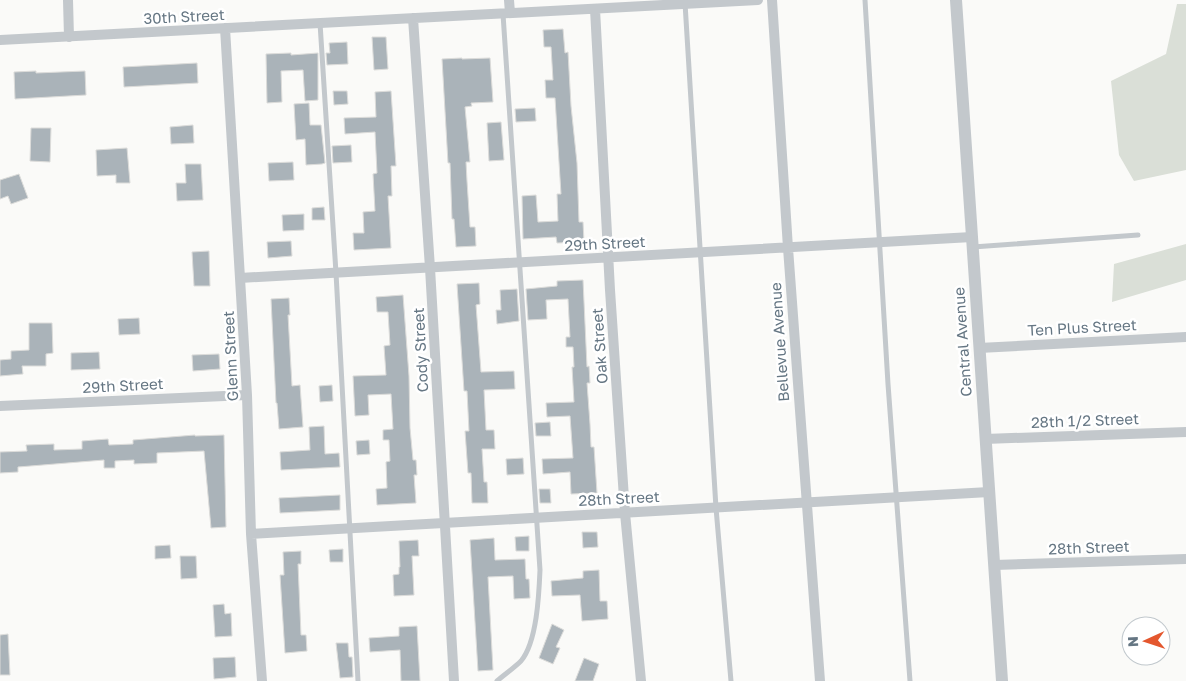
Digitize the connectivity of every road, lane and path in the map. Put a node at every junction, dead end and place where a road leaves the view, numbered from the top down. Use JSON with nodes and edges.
{"nodes":[{"id":1,"x":68,"y":0,"type":"edge"},
{"id":2,"x":509,"y":0,"type":"edge"},
{"id":3,"x":758,"y":0,"type":"edge"},
{"id":4,"x":772,"y":0,"type":"edge"},
{"id":5,"x":865,"y":0,"type":"edge"},
{"id":6,"x":956,"y":0,"type":"edge"},
{"id":7,"x":685,"y":2,"type":"edge"},
{"id":8,"x":589,"y":6,"type":"edge"},
{"id":9,"x":506,"y":13,"type":"junction"},
{"id":10,"x":413,"y":18,"type":"junction"},
{"id":11,"x":320,"y":24,"type":"junction"},
{"id":12,"x":225,"y":28,"type":"junction"},
{"id":13,"x":69,"y":37,"type":"junction"},
{"id":14,"x":0,"y":40,"type":"edge"},
{"id":15,"x":1138,"y":235,"type":"dead end"},
{"id":16,"x":972,"y":242,"type":"junction"},
{"id":17,"x":880,"y":243,"type":"junction"},
{"id":18,"x":788,"y":248,"type":"junction"},
{"id":19,"x":700,"y":253,"type":"junction"},
{"id":20,"x":609,"y":258,"type":"junction"},
{"id":21,"x":518,"y":263,"type":"junction"},
{"id":22,"x":430,"y":268,"type":"junction"},
{"id":23,"x":336,"y":273,"type":"junction"},
{"id":24,"x":240,"y":278,"type":"junction"},
{"id":25,"x":1186,"y":337,"type":"edge"},
{"id":26,"x":979,"y":348,"type":"junction"},
{"id":27,"x":248,"y":394,"type":"junction"},
{"id":28,"x":0,"y":406,"type":"edge"},
{"id":29,"x":1186,"y":432,"type":"edge"},
{"id":30,"x":985,"y":439,"type":"junction"},
{"id":31,"x":989,"y":492,"type":"junction"},
{"id":32,"x":897,"y":497,"type":"junction"},
{"id":33,"x":806,"y":502,"type":"junction"},
{"id":34,"x":716,"y":508,"type":"junction"},
{"id":35,"x":626,"y":513,"type":"junction"},
{"id":36,"x":536,"y":518,"type":"junction"},
{"id":37,"x":445,"y":523,"type":"junction"},
{"id":38,"x":350,"y":528,"type":"junction"},
{"id":39,"x":251,"y":534,"type":"junction"},
{"id":40,"x":1186,"y":559,"type":"edge"},
{"id":41,"x":994,"y":565,"type":"junction"},
{"id":42,"x":262,"y":681,"type":"edge"},
{"id":43,"x":358,"y":681,"type":"edge"},
{"id":44,"x":454,"y":681,"type":"edge"},
{"id":45,"x":497,"y":681,"type":"edge"},
{"id":46,"x":641,"y":681,"type":"edge"},
{"id":47,"x":731,"y":681,"type":"edge"},
{"id":48,"x":820,"y":681,"type":"edge"},
{"id":49,"x":910,"y":681,"type":"edge"},
{"id":50,"x":1002,"y":681,"type":"edge"}],
"edges":[{"from":1,"to":13,"type":"street"},
{"from":2,"to":9,"type":"street"},
{"from":3,"to":7,"type":"street","name":"30th Street"},
{"from":4,"to":18,"type":"street","name":"Bellevue Avenue"},
{"from":5,"to":17,"type":"lane"},
{"from":6,"to":16,"type":"street","name":"Central Avenue"},
{"from":7,"to":8,"type":"street","name":"30th Street"},
{"from":7,"to":19,"type":"lane"},
{"from":8,"to":9,"type":"street","name":"30th Street"},
{"from":8,"to":20,"type":"street","name":"Oak Street"},
{"from":9,"to":10,"type":"street","name":"30th Street"},
{"from":9,"to":21,"type":"lane"},
{"from":10,"to":11,"type":"street","name":"30th Street"},
{"from":10,"to":22,"type":"street","name":"Cody Street"},
{"from":11,"to":12,"type":"street","name":"30th Street"},
{"from":11,"to":23,"type":"lane"},
{"from":12,"to":13,"type":"street","name":"30th Street"},
{"from":12,"to":24,"type":"street","name":"Glenn Street"},
{"from":13,"to":14,"type":"street","name":"30th Street"},
{"from":15,"to":16,"type":"lane"},
{"from":16,"to":17,"type":"street","name":"29th Street"},
{"from":16,"to":26,"type":"street","name":"Central Avenue"},
{"from":17,"to":18,"type":"street","name":"29th Street"},
{"from":17,"to":32,"type":"lane"},
{"from":18,"to":19,"type":"street","name":"29th Street"},
{"from":18,"to":33,"type":"street","name":"Bellevue Avenue"},
{"from":19,"to":20,"type":"street","name":"29th Street"},
{"from":19,"to":34,"type":"lane"},
{"from":20,"to":21,"type":"street","name":"29th Street"},
{"from":20,"to":35,"type":"street","name":"Oak Street"},
{"from":21,"to":22,"type":"street","name":"29th Street"},
{"from":21,"to":36,"type":"lane"},
{"from":22,"to":23,"type":"street","name":"29th Street"},
{"from":22,"to":37,"type":"street","name":"Cody Street"},
{"from":23,"to":24,"type":"street","name":"29th Street"},
{"from":23,"to":38,"type":"lane"},
{"from":24,"to":27,"type":"street","name":"Glenn Street"},
{"from":25,"to":26,"type":"street","name":"Ten Plus Street"},
{"from":26,"to":30,"type":"street","name":"Central Avenue"},
{"from":27,"to":28,"type":"street","name":"29th Street"},
{"from":27,"to":39,"type":"street","name":"Glenn Street"},
{"from":29,"to":30,"type":"street","name":"28th 1/2 Street"},
{"from":30,"to":31,"type":"street","name":"Central Avenue"},
{"from":31,"to":32,"type":"street","name":"28th Street"},
{"from":31,"to":41,"type":"street","name":"Central Avenue"},
{"from":32,"to":33,"type":"street","name":"28th Street"},
{"from":32,"to":49,"type":"lane"},
{"from":33,"to":34,"type":"street","name":"28th Street"},
{"from":33,"to":48,"type":"street","name":"Bellevue Avenue"},
{"from":34,"to":35,"type":"street","name":"28th Street"},
{"from":34,"to":47,"type":"lane"},
{"from":35,"to":36,"type":"street","name":"28th Street"},
{"from":35,"to":46,"type":"street","name":"Oak Street"},
{"from":36,"to":37,"type":"street","name":"28th Street"},
{"from":36,"to":45,"type":"lane"},
{"from":37,"to":38,"type":"street","name":"28th Street"},
{"from":37,"to":44,"type":"street","name":"Cody Street"},
{"from":38,"to":39,"type":"street","name":"28th Street"},
{"from":38,"to":43,"type":"lane"},
{"from":39,"to":42,"type":"street","name":"Glenn Street"},
{"from":40,"to":41,"type":"street","name":"28th Street"},
{"from":41,"to":50,"type":"street","name":"Central Avenue"}]}
